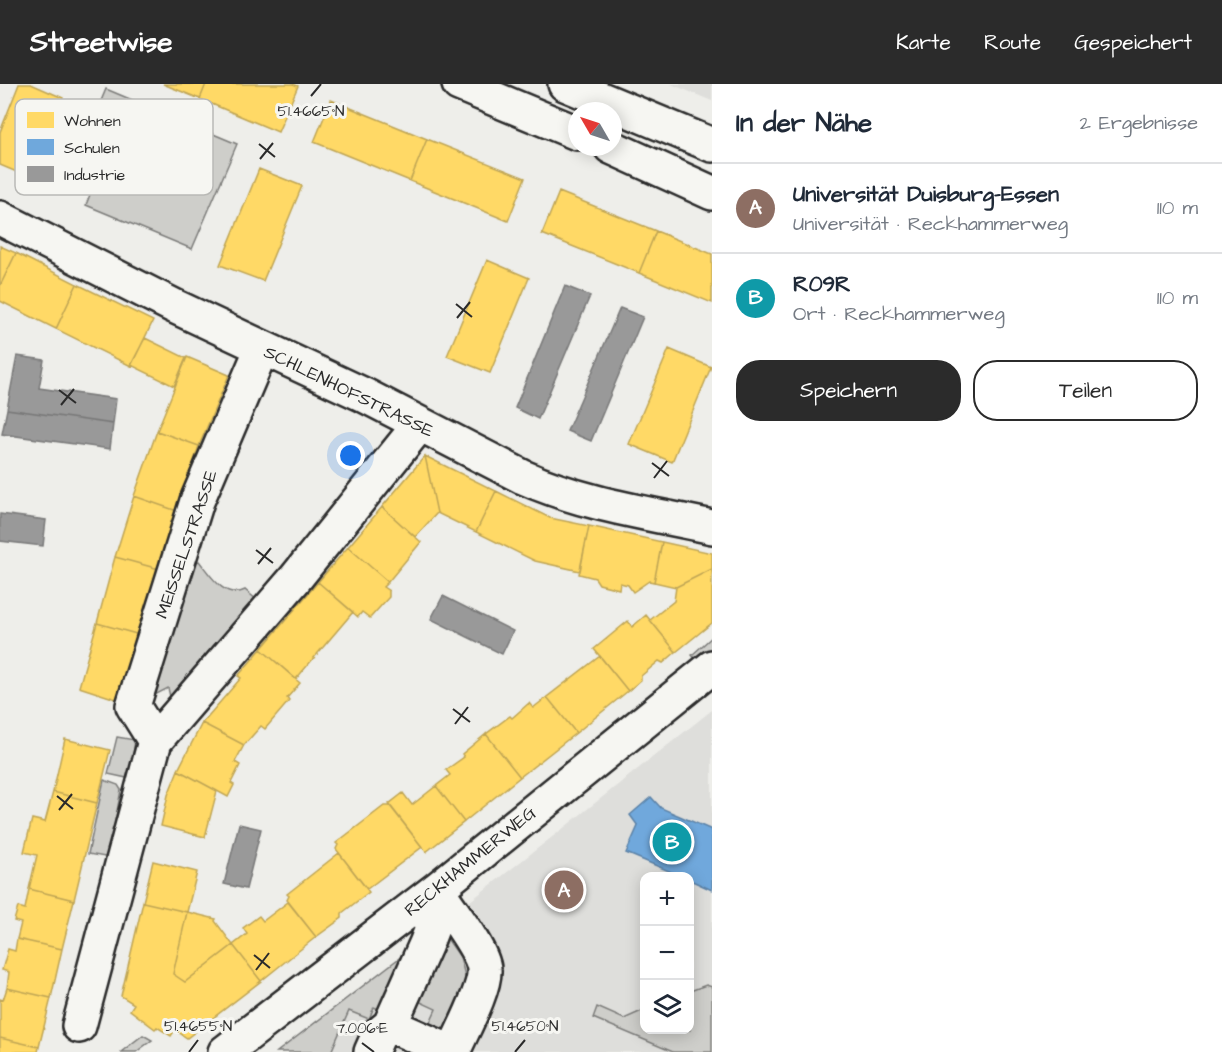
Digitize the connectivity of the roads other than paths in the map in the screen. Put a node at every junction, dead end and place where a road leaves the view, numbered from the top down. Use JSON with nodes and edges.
{"nodes":[{"id":1,"x":459,"y":84,"type":"edge"},
{"id":2,"x":579,"y":87,"type":"edge"},
{"id":3,"x":568,"y":129,"type":"edge"},
{"id":4,"x":712,"y":144,"type":"edge"},
{"id":5,"x":622,"y":152,"type":"edge"},
{"id":6,"x":712,"y":193,"type":"edge"},
{"id":7,"x":0,"y":218,"type":"edge"},
{"id":8,"x":262,"y":348,"type":"junction"},
{"id":9,"x":420,"y":424,"type":"junction"},
{"id":10,"x":712,"y":527,"type":"edge"},
{"id":11,"x":712,"y":667,"type":"edge"},
{"id":12,"x":155,"y":741,"type":"junction"},
{"id":13,"x":437,"y":890,"type":"junction"},
{"id":14,"x":390,"y":1025,"type":"junction"},
{"id":15,"x":79,"y":1026,"type":"dead end"},
{"id":16,"x":225,"y":1052,"type":"edge"},
{"id":17,"x":371,"y":1052,"type":"edge"},
{"id":18,"x":452,"y":1052,"type":"edge"}],
"edges":[{"from":1,"to":3,"type":"street"},
{"from":2,"to":4,"type":"street"},
{"from":5,"to":6,"type":"street"},
{"from":7,"to":8,"type":"street","name":"SCHLENHOFSTRASSE"},
{"from":8,"to":9,"type":"street","name":"SCHLENHOFSTRASSE"},
{"from":8,"to":12,"type":"street","name":"MEISSELSTRASSE"},
{"from":9,"to":10,"type":"street","name":"SCHLENHOFSTRASSE"},
{"from":9,"to":12,"type":"street"},
{"from":11,"to":13,"type":"street","name":"RECKHAMMERWEG"},
{"from":12,"to":15,"type":"street"},
{"from":13,"to":14,"type":"street"},
{"from":13,"to":16,"type":"street","name":"RECKHAMMERWEG"},
{"from":13,"to":18,"type":"street"},
{"from":14,"to":17,"type":"street"},
{"from":14,"to":18,"type":"street"}]}
